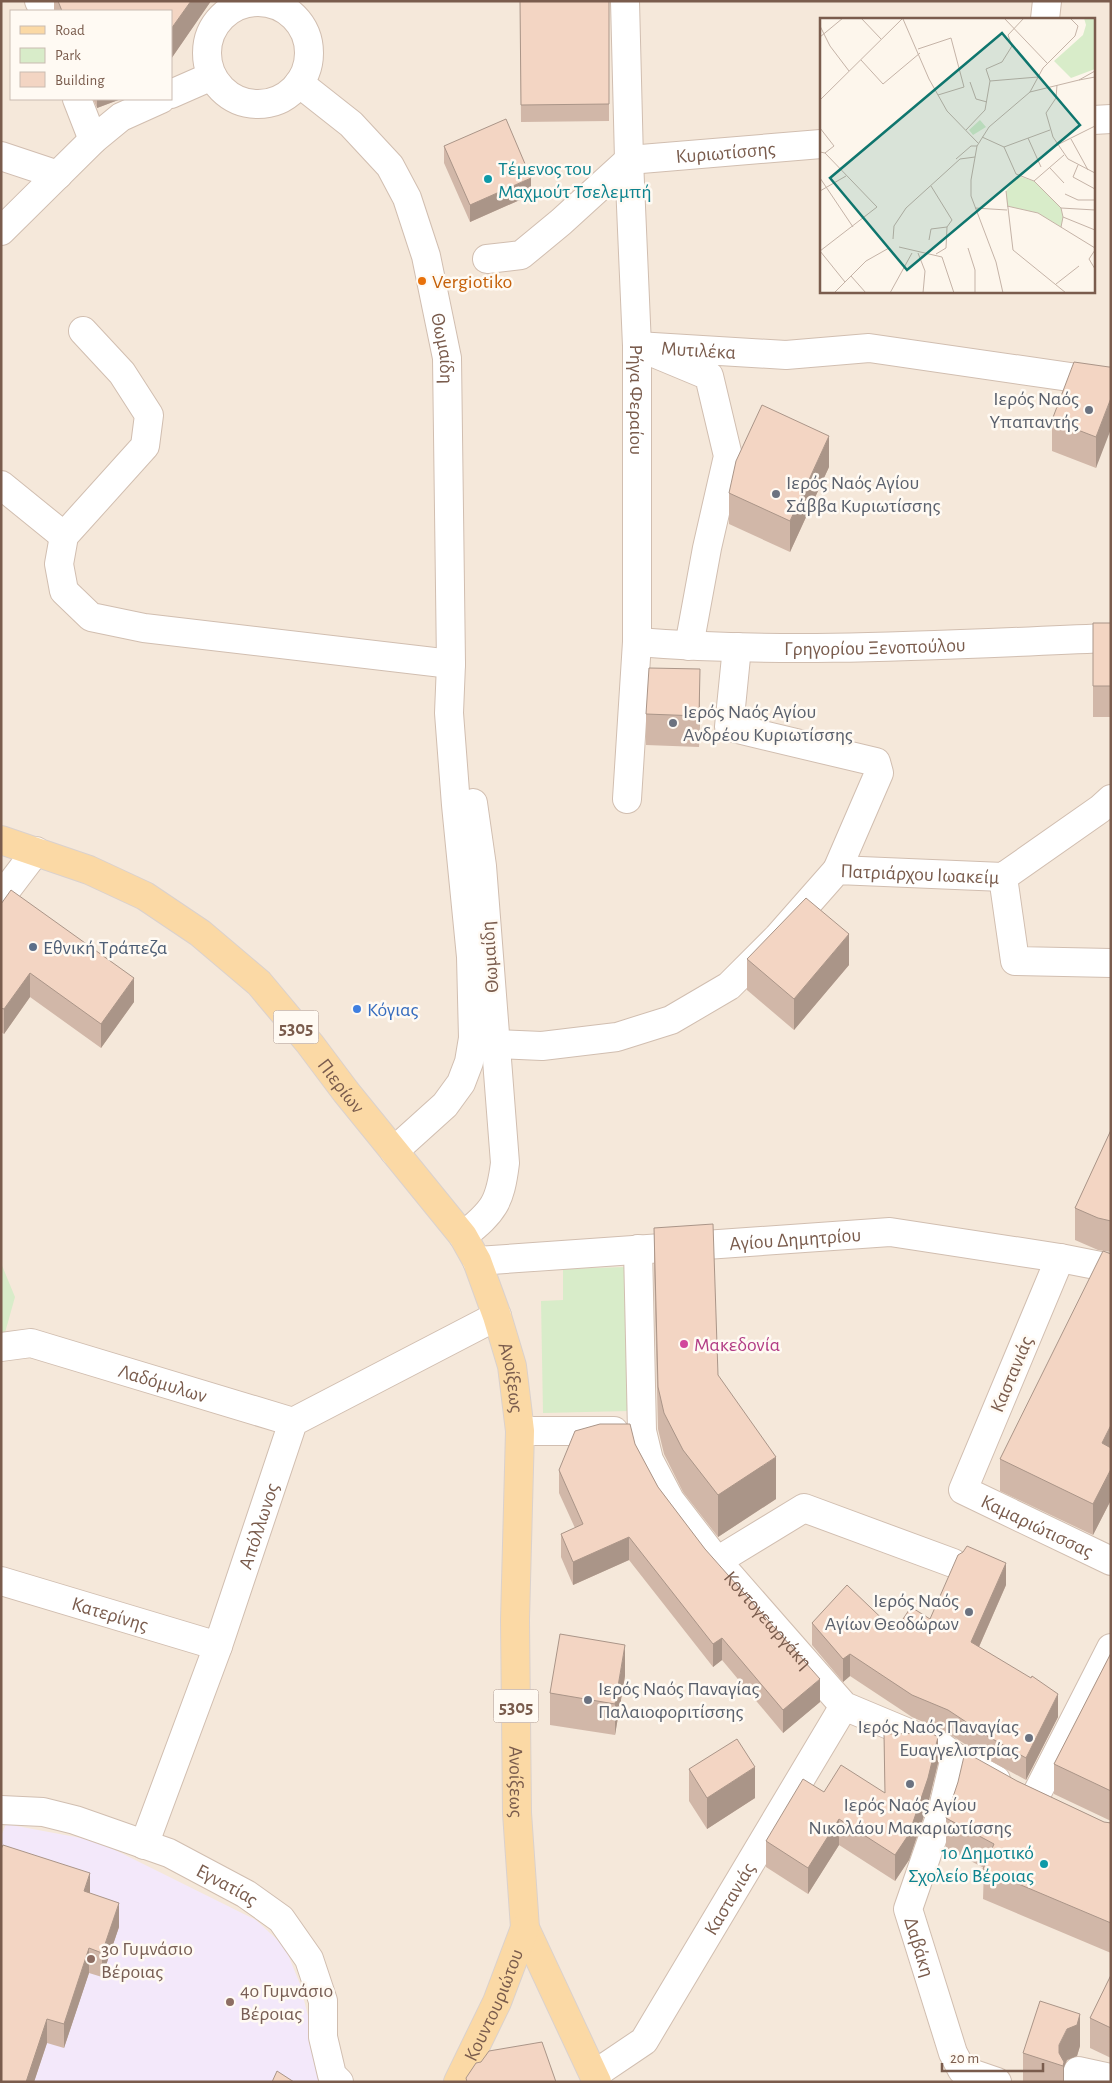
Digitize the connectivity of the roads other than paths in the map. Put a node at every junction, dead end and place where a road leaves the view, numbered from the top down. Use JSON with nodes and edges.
{"nodes":[{"id":1,"x":625,"y":1,"type":"edge"},
{"id":2,"x":1047,"y":1,"type":"edge"},
{"id":3,"x":262,"y":2,"type":"edge"},
{"id":4,"x":1045,"y":18,"type":"edge"},
{"id":5,"x":212,"y":76,"type":"junction"},
{"id":6,"x":299,"y":83,"type":"junction"},
{"id":7,"x":172,"y":94,"type":"edge"},
{"id":8,"x":78,"y":100,"type":"edge"},
{"id":9,"x":159,"y":100,"type":"edge"},
{"id":10,"x":1111,"y":119,"type":"edge"},
{"id":11,"x":1094,"y":120,"type":"edge"},
{"id":12,"x":93,"y":140,"type":"junction"},
{"id":13,"x":820,"y":144,"type":"edge"},
{"id":14,"x":1,"y":156,"type":"edge"},
{"id":15,"x":629,"y":160,"type":"junction"},
{"id":16,"x":58,"y":175,"type":"junction"},
{"id":17,"x":1,"y":231,"type":"edge"},
{"id":18,"x":487,"y":260,"type":"dead end"},
{"id":19,"x":83,"y":331,"type":"dead end"},
{"id":20,"x":637,"y":346,"type":"junction"},
{"id":21,"x":1111,"y":383,"type":"edge"},
{"id":22,"x":1,"y":485,"type":"edge"},
{"id":23,"x":64,"y":536,"type":"junction"},
{"id":24,"x":1111,"y":638,"type":"edge"},
{"id":25,"x":638,"y":642,"type":"junction"},
{"id":26,"x":689,"y":646,"type":"junction"},
{"id":27,"x":737,"y":646,"type":"junction"},
{"id":28,"x":451,"y":664,"type":"junction"},
{"id":29,"x":627,"y":799,"type":"dead end"},
{"id":30,"x":1111,"y":799,"type":"edge"},
{"id":31,"x":1,"y":840,"type":"edge"},
{"id":32,"x":36,"y":850,"type":"junction"},
{"id":33,"x":837,"y":870,"type":"junction"},
{"id":34,"x":1003,"y":877,"type":"junction"},
{"id":35,"x":1,"y":897,"type":"edge"},
{"id":36,"x":1111,"y":963,"type":"edge"},
{"id":37,"x":495,"y":1044,"type":"junction"},
{"id":38,"x":394,"y":1151,"type":"junction"},
{"id":39,"x":462,"y":1236,"type":"junction"},
{"id":40,"x":638,"y":1250,"type":"junction"},
{"id":41,"x":1060,"y":1258,"type":"junction"},
{"id":42,"x":477,"y":1261,"type":"junction"},
{"id":43,"x":1111,"y":1268,"type":"edge"},
{"id":44,"x":497,"y":1316,"type":"junction"},
{"id":45,"x":1,"y":1347,"type":"edge"},
{"id":46,"x":293,"y":1422,"type":"junction"},
{"id":47,"x":642,"y":1430,"type":"junction"},
{"id":48,"x":520,"y":1431,"type":"junction"},
{"id":49,"x":963,"y":1490,"type":"joint"},
{"id":50,"x":1111,"y":1560,"type":"edge"},
{"id":51,"x":717,"y":1561,"type":"junction"},
{"id":52,"x":953,"y":1563,"type":"edge"},
{"id":53,"x":1,"y":1580,"type":"edge"},
{"id":54,"x":218,"y":1646,"type":"junction"},
{"id":55,"x":1111,"y":1648,"type":"edge"},
{"id":56,"x":844,"y":1706,"type":"junction"},
{"id":57,"x":955,"y":1757,"type":"junction"},
{"id":58,"x":1033,"y":1802,"type":"junction"},
{"id":59,"x":1,"y":1810,"type":"edge"},
{"id":60,"x":1059,"y":1814,"type":"edge"},
{"id":61,"x":144,"y":1845,"type":"junction"},
{"id":62,"x":525,"y":1928,"type":"junction"},
{"id":63,"x":596,"y":2078,"type":"edge"},
{"id":64,"x":1111,"y":2078,"type":"edge"},
{"id":65,"x":339,"y":2082,"type":"edge"},
{"id":66,"x":458,"y":2082,"type":"edge"},
{"id":67,"x":997,"y":2082,"type":"edge"},
{"id":68,"x":1074,"y":2082,"type":"edge"}],
"edges":[{"from":1,"to":15,"type":"street","name":"Ρήγα Φεραίου"},
{"from":2,"to":4,"type":"street"},
{"from":3,"to":5,"type":"street"},
{"from":3,"to":6,"type":"street"},
{"from":5,"to":6,"type":"street"},
{"from":5,"to":7,"type":"street"},
{"from":6,"to":28,"type":"street","name":"Θωμαίδη"},
{"from":8,"to":12,"type":"street"},
{"from":9,"to":12,"type":"street"},
{"from":10,"to":11,"type":"street"},
{"from":12,"to":16,"type":"street"},
{"from":13,"to":15,"type":"street","name":"Κυριωτίσσης"},
{"from":14,"to":16,"type":"street"},
{"from":15,"to":18,"type":"street"},
{"from":15,"to":20,"type":"street","name":"Ρήγα Φεραίου"},
{"from":16,"to":17,"type":"street"},
{"from":19,"to":23,"type":"street"},
{"from":20,"to":21,"type":"street","name":"Μυτιλέκα"},
{"from":20,"to":25,"type":"street","name":"Ρήγα Φεραίου"},
{"from":20,"to":26,"type":"street","name":"Μυτιλέκα"},
{"from":22,"to":23,"type":"street"},
{"from":23,"to":28,"type":"street"},
{"from":24,"to":27,"type":"street","name":"Γρηγορίου Ξενοπούλου"},
{"from":25,"to":26,"type":"street","name":"Γρηγορίου Ξενοπούλου"},
{"from":25,"to":29,"type":"street","name":"Ρήγα Φεραίου"},
{"from":26,"to":27,"type":"street","name":"Γρηγορίου Ξενοπούλου"},
{"from":27,"to":33,"type":"street"},
{"from":28,"to":37,"type":"street","name":"Θωμαίδη"},
{"from":28,"to":38,"type":"street","name":"Θωμαίδη"},
{"from":30,"to":34,"type":"street","name":"Πατριάρχου Ιωακείμ"},
{"from":31,"to":32,"type":"main road","name":"Πιερίων","number":"5305"},
{"from":32,"to":35,"type":"street"},
{"from":32,"to":38,"type":"main road","name":"Πιερίων","number":"5305"},
{"from":33,"to":34,"type":"street","name":"Πατριάρχου Ιωακείμ"},
{"from":33,"to":37,"type":"street","name":"Πατριάρχου Ιωακείμ"},
{"from":34,"to":36,"type":"street"},
{"from":37,"to":39,"type":"street","name":"Θωμαίδη"},
{"from":38,"to":39,"type":"main road","name":"Πιερίων","number":"5305"},
{"from":39,"to":42,"type":"main road","name":"Πιερίων","number":"5305"},
{"from":40,"to":41,"type":"street","name":"Αγίου Δημητρίου"},
{"from":40,"to":42,"type":"street","name":"Αγίου Δημητρίου"},
{"from":40,"to":47,"type":"street","name":"Κοντογεωργάκη"},
{"from":41,"to":43,"type":"street","name":"Αγίου Δημητρίου"},
{"from":41,"to":49,"type":"street","name":"Καστανιάς"},
{"from":42,"to":44,"type":"main road","name":"Πιερίων","number":"5305"},
{"from":44,"to":46,"type":"street"},
{"from":44,"to":48,"type":"main road","name":"Ανοίξεως","number":"5305"},
{"from":45,"to":46,"type":"street","name":"Λαδόμυλων"},
{"from":46,"to":54,"type":"street","name":"Απόλλωνος"},
{"from":47,"to":48,"type":"street"},
{"from":47,"to":51,"type":"street","name":"Κοντογεωργάκη"},
{"from":48,"to":62,"type":"main road","name":"Ανοίξεως","number":"5305"},
{"from":49,"to":50,"type":"street","name":"Καμαριώτισσας"},
{"from":51,"to":52,"type":"street"},
{"from":51,"to":56,"type":"street","name":"Κοντογεωργάκη"},
{"from":53,"to":54,"type":"street","name":"Κατερίνης"},
{"from":54,"to":61,"type":"street","name":"Απόλλωνος"},
{"from":55,"to":58,"type":"street"},
{"from":56,"to":57,"type":"street","name":"Κοντογεωργάκη"},
{"from":56,"to":63,"type":"street","name":"Καστανιάς"},
{"from":57,"to":58,"type":"street","name":"Κοντογεωργάκη"},
{"from":57,"to":67,"type":"street","name":"Δαβάκη"},
{"from":58,"to":60,"type":"street","name":"Κοντογεωργάκη"},
{"from":59,"to":61,"type":"street","name":"Εγνατίας"},
{"from":61,"to":65,"type":"street","name":"Εγνατίας"},
{"from":62,"to":63,"type":"main road","name":"Ανοίξεως","number":"5305"},
{"from":62,"to":66,"type":"main road","name":"Κουντουριώτου"},
{"from":64,"to":68,"type":"street"}]}
